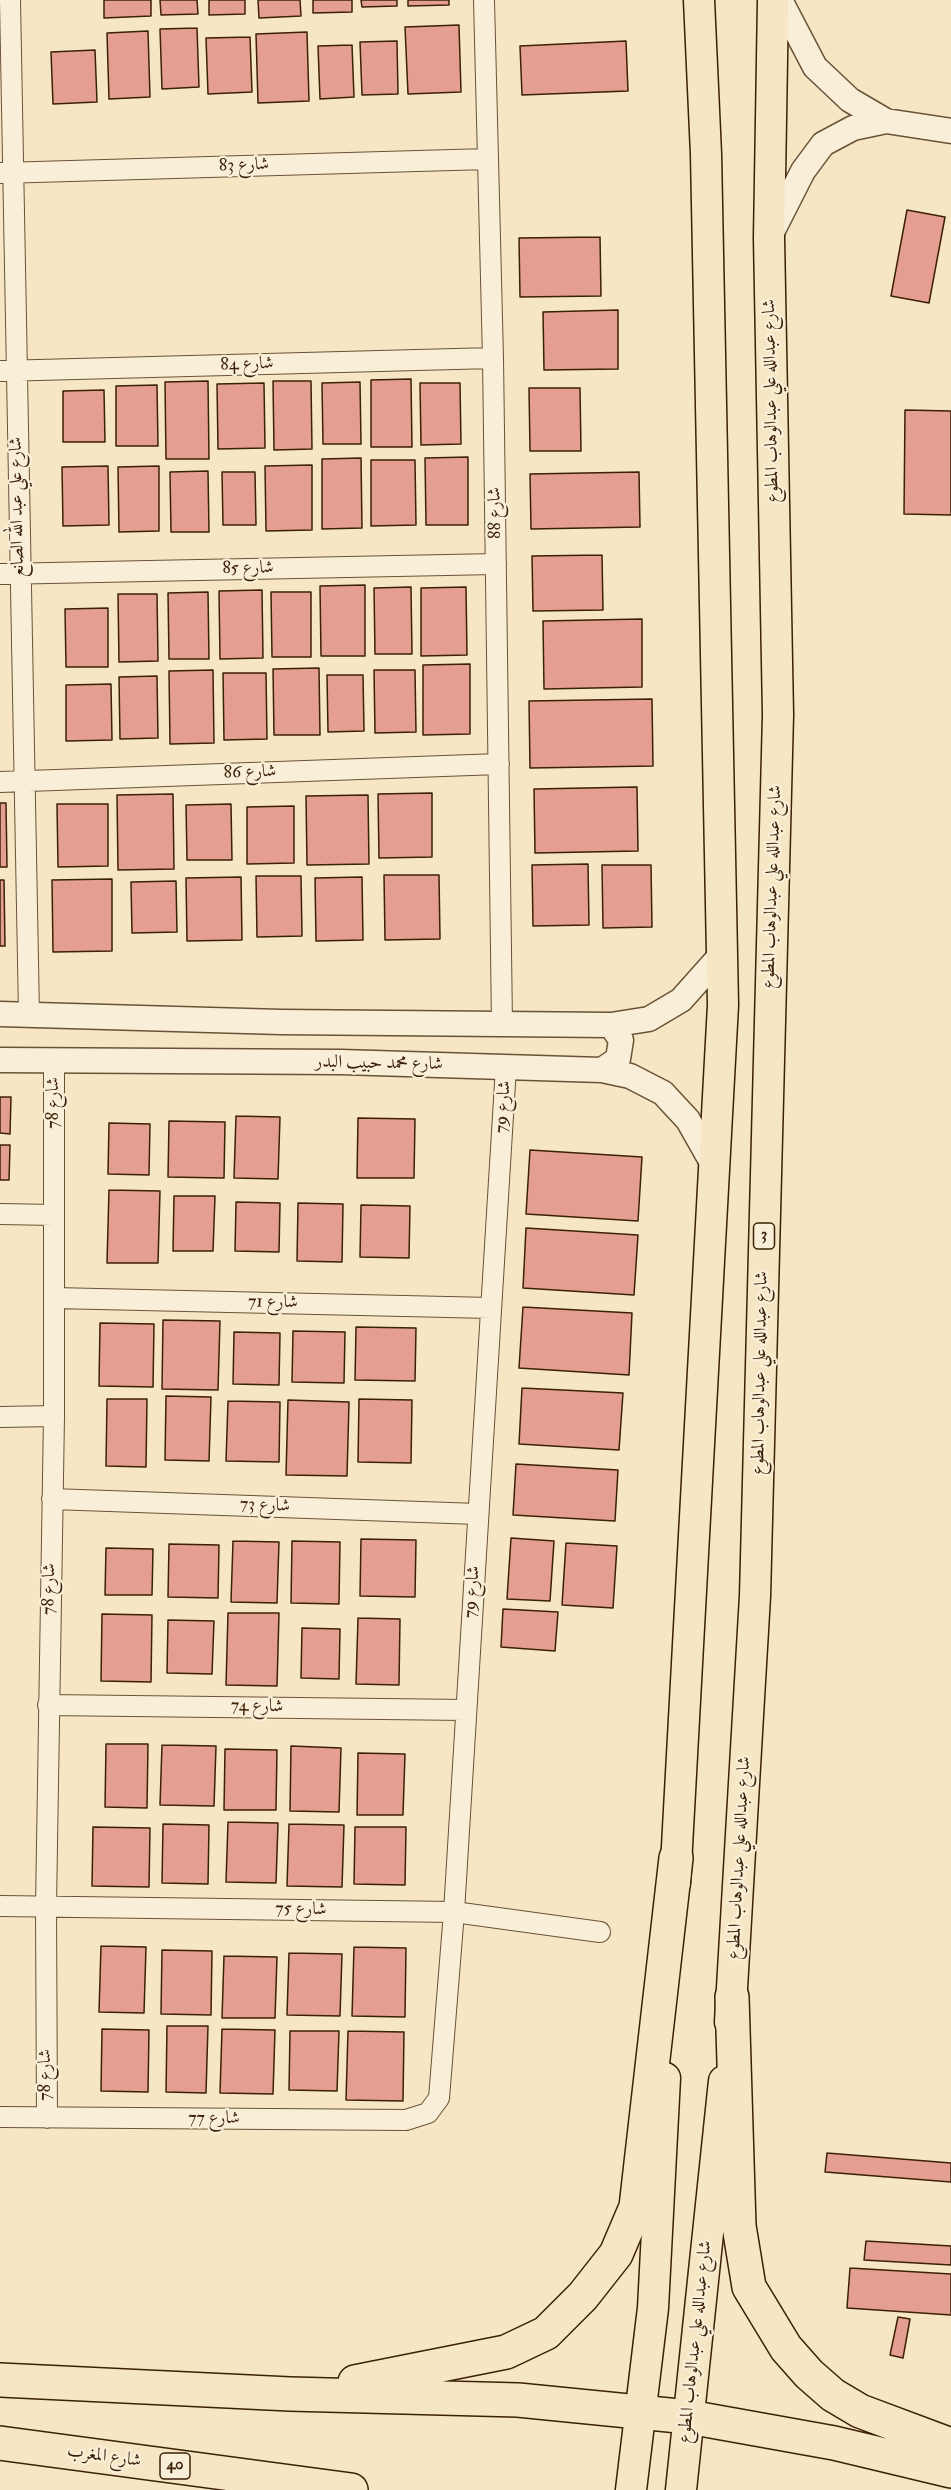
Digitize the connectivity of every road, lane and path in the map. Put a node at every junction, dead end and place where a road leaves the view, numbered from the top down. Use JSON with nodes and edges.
{"nodes":[{"id":1,"x":10,"y":0,"type":"edge"},
{"id":2,"x":484,"y":0,"type":"edge"},
{"id":3,"x":699,"y":0,"type":"edge"},
{"id":4,"x":773,"y":0,"type":"edge"},
{"id":5,"x":780,"y":0,"type":"edge"},
{"id":6,"x":886,"y":121,"type":"junction"},
{"id":7,"x":951,"y":131,"type":"edge"},
{"id":8,"x":487,"y":159,"type":"junction"},
{"id":9,"x":6,"y":173,"type":"edge"},
{"id":10,"x":769,"y":238,"type":"junction"},
{"id":11,"x":493,"y":358,"type":"junction"},
{"id":12,"x":8,"y":371,"type":"edge"},
{"id":13,"x":496,"y":564,"type":"junction"},
{"id":14,"x":9,"y":574,"type":"edge"},
{"id":15,"x":499,"y":764,"type":"junction"},
{"id":16,"x":25,"y":781,"type":"junction"},
{"id":17,"x":0,"y":782,"type":"edge"},
{"id":18,"x":722,"y":954,"type":"junction"},
{"id":19,"x":0,"y":1014,"type":"edge"},
{"id":20,"x":29,"y":1014,"type":"junction"},
{"id":21,"x":346,"y":1021,"type":"junction"},
{"id":22,"x":281,"y":1022,"type":"junction"},
{"id":23,"x":502,"y":1025,"type":"junction"},
{"id":24,"x":611,"y":1025,"type":"junction"},
{"id":25,"x":0,"y":1060,"type":"edge"},
{"id":26,"x":54,"y":1060,"type":"junction"},
{"id":27,"x":341,"y":1062,"type":"junction"},
{"id":28,"x":277,"y":1063,"type":"junction"},
{"id":29,"x":506,"y":1067,"type":"junction"},
{"id":30,"x":602,"y":1070,"type":"junction"},
{"id":31,"x":714,"y":1166,"type":"junction"},
{"id":32,"x":0,"y":1214,"type":"edge"},
{"id":33,"x":54,"y":1215,"type":"junction"},
{"id":34,"x":54,"y":1298,"type":"junction"},
{"id":35,"x":491,"y":1308,"type":"junction"},
{"id":36,"x":54,"y":1416,"type":"junction"},
{"id":37,"x":0,"y":1417,"type":"edge"},
{"id":38,"x":52,"y":1498,"type":"junction"},
{"id":39,"x":478,"y":1514,"type":"junction"},
{"id":40,"x":48,"y":1705,"type":"junction"},
{"id":41,"x":466,"y":1710,"type":"junction"},
{"id":42,"x":676,"y":1858,"type":"junction"},
{"id":43,"x":0,"y":1906,"type":"edge"},
{"id":44,"x":46,"y":1906,"type":"junction"},
{"id":45,"x":454,"y":1912,"type":"junction"},
{"id":46,"x":600,"y":1932,"type":"dead end"},
{"id":47,"x":732,"y":1997,"type":"junction"},
{"id":48,"x":428,"y":2113,"type":"joint"},
{"id":49,"x":0,"y":2117,"type":"edge"},
{"id":50,"x":47,"y":2118,"type":"junction"},
{"id":51,"x":0,"y":2380,"type":"edge"},
{"id":52,"x":290,"y":2394,"type":"junction"},
{"id":53,"x":641,"y":2412,"type":"junction"},
{"id":54,"x":689,"y":2417,"type":"junction"},
{"id":55,"x":0,"y":2443,"type":"edge"},
{"id":56,"x":951,"y":2445,"type":"edge"},
{"id":57,"x":951,"y":2471,"type":"edge"},
{"id":58,"x":632,"y":2476,"type":"edge"},
{"id":59,"x":682,"y":2480,"type":"edge"},
{"id":60,"x":351,"y":2490,"type":"edge"}],
"edges":[{"from":1,"to":9,"type":"street","name":"شارع علي عبد الله الصانع"},
{"from":2,"to":8,"type":"street","name":"شارع 88"},
{"from":3,"to":18,"type":"main road"},
{"from":4,"to":10,"type":"main road","name":"شارع عبدالله علي عبدالوهاب المطوع","number":"3"},
{"from":5,"to":6,"type":"street"},
{"from":6,"to":7,"type":"street"},
{"from":6,"to":10,"type":"street"},
{"from":8,"to":9,"type":"street","name":"شارع 83"},
{"from":8,"to":11,"type":"street","name":"شارع 88"},
{"from":9,"to":12,"type":"street","name":"شارع علي عبد الله الصانع"},
{"from":10,"to":47,"type":"main road","name":"شارع عبدالله علي عبدالوهاب المطوع","number":"3"},
{"from":11,"to":12,"type":"street","name":"شارع 84"},
{"from":11,"to":13,"type":"street","name":"شارع 88"},
{"from":12,"to":14,"type":"street","name":"شارع علي عبد الله الصانع"},
{"from":13,"to":14,"type":"street","name":"شارع 85"},
{"from":13,"to":15,"type":"street","name":"شارع 88"},
{"from":14,"to":16,"type":"street","name":"شارع علي عبد الله الصانع"},
{"from":15,"to":16,"type":"street","name":"شارع 86"},
{"from":15,"to":23,"type":"street","name":"شارع 88"},
{"from":16,"to":17,"type":"street","name":"شارع 86"},
{"from":16,"to":20,"type":"street","name":"شارع علي عبد الله الصانع"},
{"from":18,"to":24,"type":"street"},
{"from":18,"to":31,"type":"main road"},
{"from":19,"to":20,"type":"street"},
{"from":20,"to":22,"type":"street"},
{"from":21,"to":22,"type":"street"},
{"from":21,"to":23,"type":"street"},
{"from":21,"to":27,"type":"street"},
{"from":22,"to":28,"type":"street"},
{"from":23,"to":24,"type":"street"},
{"from":24,"to":30,"type":"street"},
{"from":25,"to":26,"type":"street","name":"شارع محمد حبيب البدر"},
{"from":26,"to":28,"type":"street","name":"شارع محمد حبيب البدر"},
{"from":26,"to":33,"type":"street","name":"شارع 78"},
{"from":27,"to":28,"type":"street","name":"شارع محمد حبيب البدر"},
{"from":27,"to":29,"type":"street","name":"شارع محمد حبيب البدر"},
{"from":29,"to":30,"type":"street","name":"شارع محمد حبيب البدر"},
{"from":29,"to":35,"type":"street","name":"شارع 79"},
{"from":30,"to":31,"type":"street","name":"شارع محمد حبيب البدر"},
{"from":31,"to":42,"type":"main road"},
{"from":32,"to":33,"type":"street"},
{"from":33,"to":34,"type":"street","name":"شارع 78"},
{"from":34,"to":35,"type":"street","name":"شارع 71"},
{"from":34,"to":36,"type":"street","name":"شارع 78"},
{"from":35,"to":39,"type":"street","name":"شارع 79"},
{"from":36,"to":37,"type":"street"},
{"from":36,"to":38,"type":"street","name":"شارع 78"},
{"from":38,"to":39,"type":"street","name":"شارع 73"},
{"from":38,"to":40,"type":"street","name":"شارع 78"},
{"from":39,"to":41,"type":"street","name":"شارع 79"},
{"from":40,"to":41,"type":"street","name":"شارع 74"},
{"from":40,"to":44,"type":"street","name":"شارع 78"},
{"from":41,"to":45,"type":"street","name":"شارع 79"},
{"from":42,"to":52,"type":"highway"},
{"from":42,"to":53,"type":"main road"},
{"from":43,"to":44,"type":"street","name":"شارع 75"},
{"from":44,"to":45,"type":"street","name":"شارع 75"},
{"from":44,"to":50,"type":"street","name":"شارع 78"},
{"from":45,"to":46,"type":"street","name":"شارع 75"},
{"from":45,"to":48,"type":"street","name":"شارع 79"},
{"from":47,"to":54,"type":"main road","name":"شارع عبدالله علي عبدالوهاب المطوع","number":"3"},
{"from":47,"to":56,"type":"highway"},
{"from":48,"to":50,"type":"street","name":"شارع 77"},
{"from":49,"to":50,"type":"street","name":"شارع 77"},
{"from":51,"to":52,"type":"highway"},
{"from":52,"to":53,"type":"highway"},
{"from":53,"to":54,"type":"highway"},
{"from":53,"to":58,"type":"main road"},
{"from":54,"to":57,"type":"highway"},
{"from":54,"to":59,"type":"main road","name":"شارع عبدالله علي عبدالوهاب المطوع","number":"3"},
{"from":55,"to":60,"type":"highway","name":"شارع المغرب","number":"40"}]}
